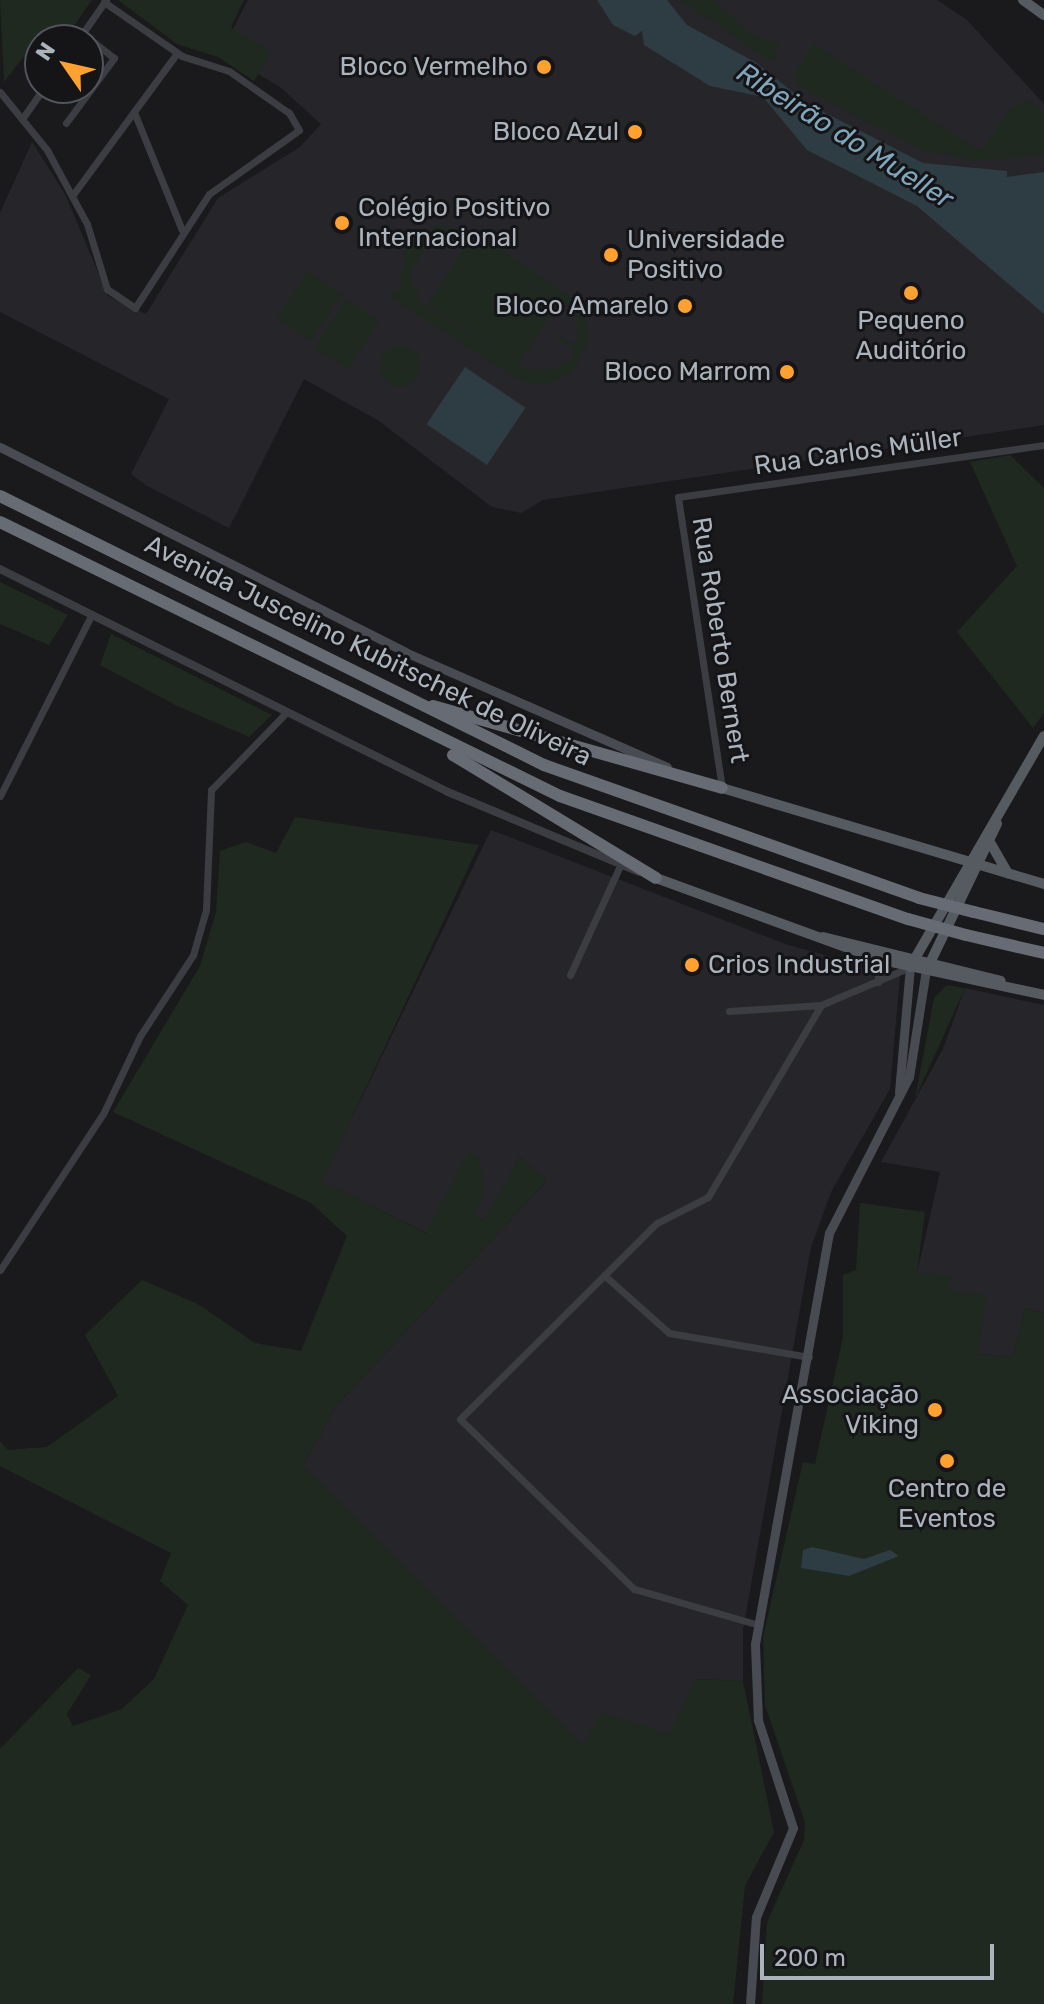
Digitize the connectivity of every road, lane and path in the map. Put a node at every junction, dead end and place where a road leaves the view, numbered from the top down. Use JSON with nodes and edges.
{"nodes":[{"id":1,"x":1023,"y":0,"type":"edge"},
{"id":2,"x":105,"y":1,"type":"edge"},
{"id":3,"x":1044,"y":15,"type":"edge"},
{"id":4,"x":89,"y":24,"type":"edge"},
{"id":5,"x":104,"y":52,"type":"edge"},
{"id":6,"x":177,"y":53,"type":"junction"},
{"id":7,"x":104,"y":72,"type":"edge"},
{"id":8,"x":0,"y":92,"type":"edge"},
{"id":9,"x":33,"y":104,"type":"edge"},
{"id":10,"x":80,"y":104,"type":"edge"},
{"id":11,"x":134,"y":112,"type":"junction"},
{"id":12,"x":22,"y":119,"type":"junction"},
{"id":13,"x":66,"y":123,"type":"dead end"},
{"id":14,"x":72,"y":196,"type":"junction"},
{"id":15,"x":182,"y":230,"type":"junction"},
{"id":16,"x":1044,"y":445,"type":"edge"},
{"id":17,"x":0,"y":447,"type":"edge"},
{"id":18,"x":0,"y":496,"type":"edge"},
{"id":19,"x":678,"y":497,"type":"joint"},
{"id":20,"x":0,"y":522,"type":"edge"},
{"id":21,"x":0,"y":569,"type":"edge"},
{"id":22,"x":91,"y":616,"type":"junction"},
{"id":23,"x":324,"y":684,"type":"junction"},
{"id":24,"x":399,"y":696,"type":"junction"},
{"id":25,"x":286,"y":713,"type":"junction"},
{"id":26,"x":1044,"y":736,"type":"edge"},
{"id":27,"x":722,"y":788,"type":"junction"},
{"id":28,"x":0,"y":796,"type":"edge"},
{"id":29,"x":1002,"y":809,"type":"junction"},
{"id":30,"x":990,"y":841,"type":"junction"},
{"id":31,"x":966,"y":863,"type":"junction"},
{"id":32,"x":620,"y":866,"type":"junction"},
{"id":33,"x":980,"y":867,"type":"junction"},
{"id":34,"x":1010,"y":875,"type":"junction"},
{"id":35,"x":656,"y":878,"type":"junction"},
{"id":36,"x":1044,"y":884,"type":"edge"},
{"id":37,"x":1044,"y":929,"type":"edge"},
{"id":38,"x":821,"y":937,"type":"junction"},
{"id":39,"x":1044,"y":953,"type":"edge"},
{"id":40,"x":915,"y":955,"type":"junction"},
{"id":41,"x":878,"y":959,"type":"junction"},
{"id":42,"x":929,"y":965,"type":"junction"},
{"id":43,"x":910,"y":967,"type":"junction"},
{"id":44,"x":570,"y":975,"type":"dead end"},
{"id":45,"x":873,"y":987,"type":"junction"},
{"id":46,"x":1039,"y":993,"type":"edge"},
{"id":47,"x":821,"y":1005,"type":"junction"},
{"id":48,"x":729,"y":1011,"type":"dead end"},
{"id":49,"x":899,"y":1095,"type":"junction"},
{"id":50,"x":0,"y":1270,"type":"edge"},
{"id":51,"x":604,"y":1275,"type":"junction"},
{"id":52,"x":811,"y":1357,"type":"junction"},
{"id":53,"x":759,"y":1625,"type":"junction"},
{"id":54,"x":750,"y":2004,"type":"edge"}],
"edges":[{"from":1,"to":3,"type":"main road"},
{"from":2,"to":4,"type":"street"},
{"from":2,"to":6,"type":"street"},
{"from":5,"to":7,"type":"street"},
{"from":6,"to":11,"type":"street"},
{"from":6,"to":15,"type":"street"},
{"from":8,"to":12,"type":"street"},
{"from":9,"to":12,"type":"street"},
{"from":10,"to":13,"type":"street"},
{"from":11,"to":14,"type":"street"},
{"from":11,"to":15,"type":"street"},
{"from":12,"to":14,"type":"street"},
{"from":14,"to":15,"type":"street"},
{"from":16,"to":19,"type":"street","name":"Rua Carlos Müller"},
{"from":17,"to":27,"type":"main road"},
{"from":18,"to":24,"type":"highway","name":"Avenida Juscelino Kubitschek de Oliveira"},
{"from":19,"to":27,"type":"street","name":"Rua Roberto Bernert"},
{"from":20,"to":23,"type":"highway","name":"Avenida Juscelino Kubitschek de Oliveira"},
{"from":21,"to":22,"type":"street"},
{"from":22,"to":25,"type":"street"},
{"from":22,"to":28,"type":"street"},
{"from":23,"to":35,"type":"highway"},
{"from":23,"to":39,"type":"highway","name":"Avenida Juscelino Kubitschek de Oliveira","bridge":true},
{"from":24,"to":27,"type":"highway"},
{"from":24,"to":37,"type":"highway","name":"Avenida Juscelino Kubitschek de Oliveira","bridge":true},
{"from":25,"to":32,"type":"street"},
{"from":25,"to":50,"type":"street"},
{"from":26,"to":29,"type":"main road"},
{"from":27,"to":31,"type":"main road"},
{"from":29,"to":30,"type":"main road"},
{"from":29,"to":31,"type":"main road"},
{"from":30,"to":33,"type":"main road"},
{"from":30,"to":34,"type":"main road"},
{"from":31,"to":33,"type":"main road"},
{"from":31,"to":40,"type":"main road"},
{"from":32,"to":35,"type":"street"},
{"from":32,"to":44,"type":"street"},
{"from":33,"to":34,"type":"main road"},
{"from":33,"to":42,"type":"main road"},
{"from":34,"to":36,"type":"main road"},
{"from":35,"to":38,"type":"main road"},
{"from":38,"to":40,"type":"main road"},
{"from":38,"to":41,"type":"main road"},
{"from":40,"to":42,"type":"main road"},
{"from":40,"to":43,"type":"main road"},
{"from":41,"to":43,"type":"main road"},
{"from":41,"to":45,"type":"street"},
{"from":42,"to":43,"type":"main road"},
{"from":42,"to":46,"type":"main road"},
{"from":42,"to":49,"type":"main road"},
{"from":43,"to":45,"type":"street"},
{"from":43,"to":49,"type":"main road"},
{"from":45,"to":47,"type":"street"},
{"from":47,"to":48,"type":"street"},
{"from":47,"to":51,"type":"street"},
{"from":49,"to":52,"type":"main road"},
{"from":51,"to":52,"type":"street"},
{"from":51,"to":53,"type":"street"},
{"from":52,"to":53,"type":"main road"},
{"from":53,"to":54,"type":"main road"}]}
